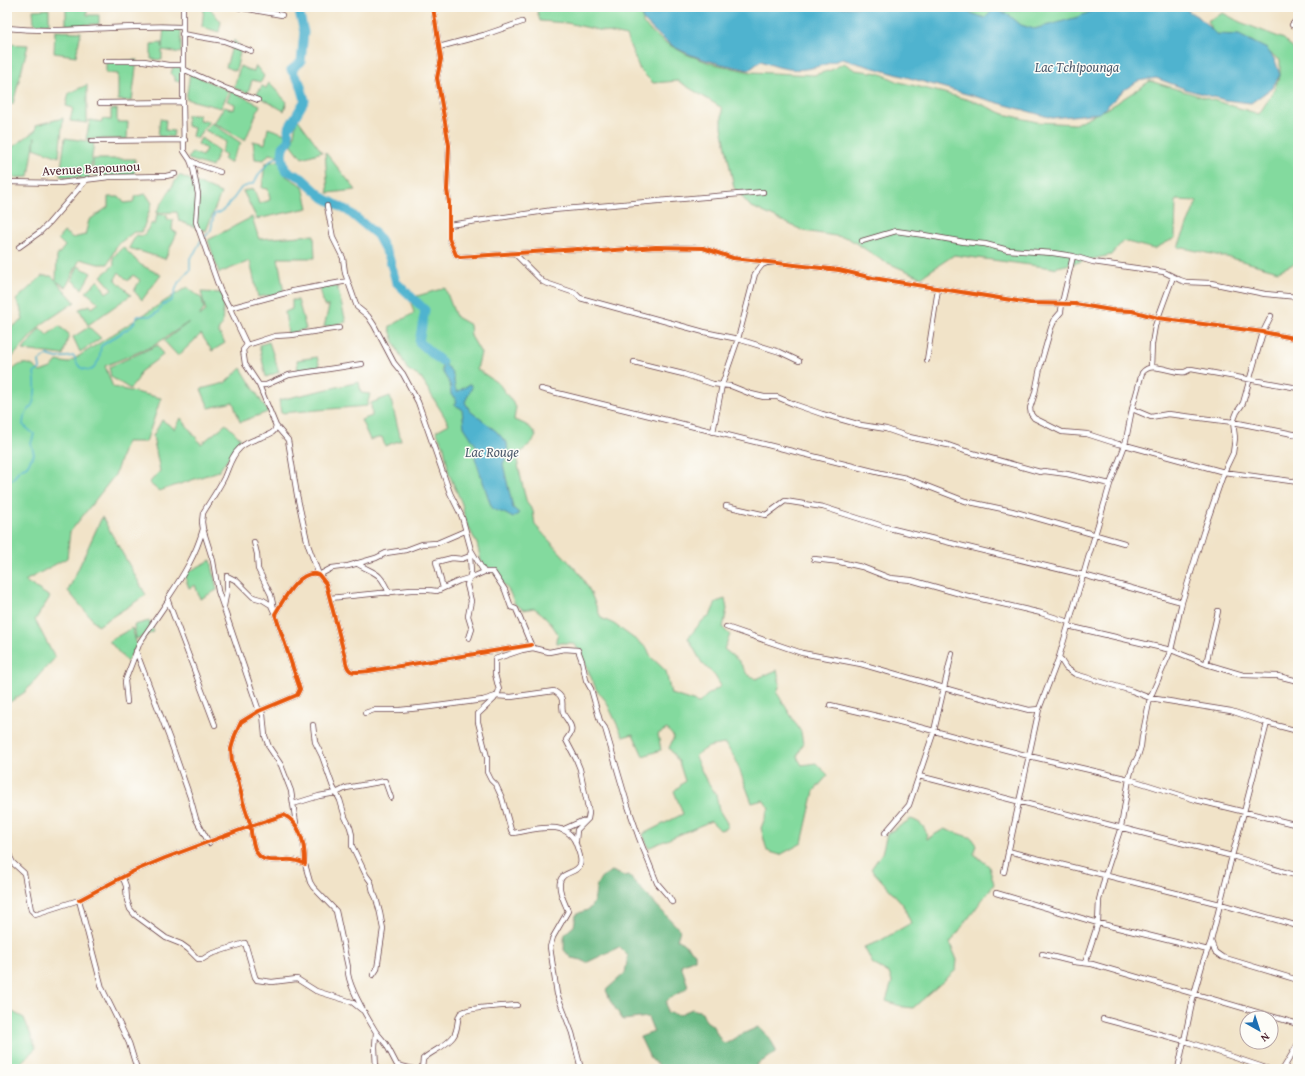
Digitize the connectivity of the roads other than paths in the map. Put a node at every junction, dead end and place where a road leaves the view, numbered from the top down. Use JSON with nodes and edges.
{"nodes":[{"id":1,"x":183,"y":7,"type":"edge"},
{"id":2,"x":237,"y":7,"type":"edge"},
{"id":3,"x":433,"y":7,"type":"edge"},
{"id":4,"x":282,"y":16,"type":"dead end"},
{"id":5,"x":1298,"y":18,"type":"edge"},
{"id":6,"x":522,"y":22,"type":"dead end"},
{"id":7,"x":1292,"y":25,"type":"dead end"},
{"id":8,"x":182,"y":27,"type":"junction"},
{"id":9,"x":7,"y":28,"type":"edge"},
{"id":10,"x":182,"y":34,"type":"junction"},
{"id":11,"x":438,"y":47,"type":"junction"},
{"id":12,"x":251,"y":51,"type":"dead end"},
{"id":13,"x":104,"y":61,"type":"dead end"},
{"id":14,"x":183,"y":67,"type":"junction"},
{"id":15,"x":258,"y":100,"type":"dead end"},
{"id":16,"x":182,"y":102,"type":"junction"},
{"id":17,"x":100,"y":103,"type":"dead end"},
{"id":18,"x":185,"y":140,"type":"junction"},
{"id":19,"x":91,"y":141,"type":"dead end"},
{"id":20,"x":190,"y":160,"type":"junction"},
{"id":21,"x":220,"y":172,"type":"dead end"},
{"id":22,"x":175,"y":174,"type":"dead end"},
{"id":23,"x":87,"y":179,"type":"junction"},
{"id":24,"x":7,"y":182,"type":"edge"},
{"id":25,"x":763,"y":192,"type":"dead end"},
{"id":26,"x":327,"y":206,"type":"dead end"},
{"id":27,"x":449,"y":225,"type":"junction"},
{"id":28,"x":862,"y":241,"type":"dead end"},
{"id":29,"x":19,"y":247,"type":"dead end"},
{"id":30,"x":515,"y":254,"type":"junction"},
{"id":31,"x":1073,"y":256,"type":"junction"},
{"id":32,"x":769,"y":262,"type":"junction"},
{"id":33,"x":1173,"y":277,"type":"junction"},
{"id":34,"x":348,"y":281,"type":"junction"},
{"id":35,"x":938,"y":289,"type":"junction"},
{"id":36,"x":1298,"y":297,"type":"edge"},
{"id":37,"x":1062,"y":303,"type":"junction"},
{"id":38,"x":230,"y":308,"type":"junction"},
{"id":39,"x":1271,"y":316,"type":"dead end"},
{"id":40,"x":1158,"y":318,"type":"junction"},
{"id":41,"x":339,"y":328,"type":"dead end"},
{"id":42,"x":1263,"y":332,"type":"junction"},
{"id":43,"x":738,"y":339,"type":"junction"},
{"id":44,"x":1298,"y":339,"type":"edge"},
{"id":45,"x":247,"y":345,"type":"junction"},
{"id":46,"x":926,"y":360,"type":"dead end"},
{"id":47,"x":799,"y":361,"type":"dead end"},
{"id":48,"x":634,"y":362,"type":"dead end"},
{"id":49,"x":362,"y":364,"type":"dead end"},
{"id":50,"x":1151,"y":367,"type":"junction"},
{"id":51,"x":1251,"y":379,"type":"junction"},
{"id":52,"x":259,"y":385,"type":"junction"},
{"id":53,"x":722,"y":385,"type":"junction"},
{"id":54,"x":1298,"y":388,"type":"edge"},
{"id":55,"x":541,"y":389,"type":"dead end"},
{"id":56,"x":1132,"y":409,"type":"junction"},
{"id":57,"x":1234,"y":422,"type":"junction"},
{"id":58,"x":276,"y":426,"type":"junction"},
{"id":59,"x":713,"y":432,"type":"junction"},
{"id":60,"x":1298,"y":436,"type":"edge"},
{"id":61,"x":1126,"y":444,"type":"junction"},
{"id":62,"x":1224,"y":472,"type":"junction"},
{"id":63,"x":1298,"y":482,"type":"edge"},
{"id":64,"x":1110,"y":484,"type":"junction"},
{"id":65,"x":726,"y":506,"type":"dead end"},
{"id":66,"x":203,"y":529,"type":"junction"},
{"id":67,"x":465,"y":531,"type":"junction"},
{"id":68,"x":1096,"y":534,"type":"junction"},
{"id":69,"x":254,"y":542,"type":"dead end"},
{"id":70,"x":1124,"y":542,"type":"dead end"},
{"id":71,"x":471,"y":550,"type":"junction"},
{"id":72,"x":470,"y":556,"type":"junction"},
{"id":73,"x":814,"y":559,"type":"dead end"},
{"id":74,"x":356,"y":563,"type":"junction"},
{"id":75,"x":484,"y":572,"type":"junction"},
{"id":76,"x":319,"y":574,"type":"junction"},
{"id":77,"x":1083,"y":575,"type":"junction"},
{"id":78,"x":469,"y":578,"type":"junction"},
{"id":79,"x":443,"y":588,"type":"junction"},
{"id":80,"x":389,"y":593,"type":"junction"},
{"id":81,"x":330,"y":598,"type":"junction"},
{"id":82,"x":168,"y":601,"type":"junction"},
{"id":83,"x":1182,"y":602,"type":"junction"},
{"id":84,"x":224,"y":609,"type":"junction"},
{"id":85,"x":1218,"y":611,"type":"dead end"},
{"id":86,"x":275,"y":614,"type":"junction"},
{"id":87,"x":1068,"y":624,"type":"junction"},
{"id":88,"x":726,"y":627,"type":"dead end"},
{"id":89,"x":469,"y":638,"type":"dead end"},
{"id":90,"x":532,"y":647,"type":"junction"},
{"id":91,"x":1171,"y":650,"type":"junction"},
{"id":92,"x":136,"y":651,"type":"junction"},
{"id":93,"x":952,"y":653,"type":"dead end"},
{"id":94,"x":1059,"y":657,"type":"junction"},
{"id":95,"x":1206,"y":664,"type":"junction"},
{"id":96,"x":1298,"y":681,"type":"edge"},
{"id":97,"x":945,"y":688,"type":"junction"},
{"id":98,"x":496,"y":696,"type":"junction"},
{"id":99,"x":1150,"y":698,"type":"junction"},
{"id":100,"x":127,"y":702,"type":"dead end"},
{"id":101,"x":830,"y":705,"type":"dead end"},
{"id":102,"x":1039,"y":710,"type":"junction"},
{"id":103,"x":259,"y":711,"type":"junction"},
{"id":104,"x":365,"y":712,"type":"dead end"},
{"id":105,"x":215,"y":724,"type":"dead end"},
{"id":106,"x":1267,"y":724,"type":"junction"},
{"id":107,"x":313,"y":725,"type":"dead end"},
{"id":108,"x":934,"y":731,"type":"junction"},
{"id":109,"x":1298,"y":731,"type":"edge"},
{"id":110,"x":1029,"y":756,"type":"junction"},
{"id":111,"x":919,"y":776,"type":"junction"},
{"id":112,"x":1129,"y":779,"type":"junction"},
{"id":113,"x":336,"y":793,"type":"junction"},
{"id":114,"x":391,"y":798,"type":"dead end"},
{"id":115,"x":1018,"y":802,"type":"junction"},
{"id":116,"x":293,"y":804,"type":"junction"},
{"id":117,"x":1244,"y":812,"type":"junction"},
{"id":118,"x":585,"y":822,"type":"junction"},
{"id":119,"x":1298,"y":825,"type":"edge"},
{"id":120,"x":251,"y":826,"type":"junction"},
{"id":121,"x":296,"y":826,"type":"junction"},
{"id":122,"x":1122,"y":827,"type":"junction"},
{"id":123,"x":562,"y":830,"type":"junction"},
{"id":124,"x":885,"y":833,"type":"dead end"},
{"id":125,"x":576,"y":842,"type":"junction"},
{"id":126,"x":209,"y":843,"type":"junction"},
{"id":127,"x":7,"y":846,"type":"edge"},
{"id":128,"x":1008,"y":850,"type":"junction"},
{"id":129,"x":1232,"y":856,"type":"junction"},
{"id":130,"x":305,"y":864,"type":"junction"},
{"id":131,"x":1004,"y":872,"type":"dead end"},
{"id":132,"x":1105,"y":876,"type":"junction"},
{"id":133,"x":1298,"y":876,"type":"edge"},
{"id":134,"x":123,"y":878,"type":"junction"},
{"id":135,"x":996,"y":893,"type":"dead end"},
{"id":136,"x":79,"y":900,"type":"junction"},
{"id":137,"x":672,"y":902,"type":"dead end"},
{"id":138,"x":1220,"y":904,"type":"junction"},
{"id":139,"x":1098,"y":923,"type":"junction"},
{"id":140,"x":1298,"y":926,"type":"edge"},
{"id":141,"x":1212,"y":941,"type":"junction"},
{"id":142,"x":1208,"y":950,"type":"junction"},
{"id":143,"x":1042,"y":954,"type":"dead end"},
{"id":144,"x":1085,"y":963,"type":"junction"},
{"id":145,"x":373,"y":975,"type":"dead end"},
{"id":146,"x":1298,"y":980,"type":"edge"},
{"id":147,"x":1194,"y":994,"type":"junction"},
{"id":148,"x":517,"y":1005,"type":"dead end"},
{"id":149,"x":362,"y":1010,"type":"junction"},
{"id":150,"x":1103,"y":1019,"type":"dead end"},
{"id":151,"x":1298,"y":1024,"type":"edge"},
{"id":152,"x":376,"y":1032,"type":"junction"},
{"id":153,"x":1185,"y":1041,"type":"junction"},
{"id":154,"x":1298,"y":1044,"type":"edge"},
{"id":155,"x":137,"y":1069,"type":"edge"},
{"id":156,"x":376,"y":1069,"type":"edge"},
{"id":157,"x":413,"y":1069,"type":"edge"},
{"id":158,"x":422,"y":1069,"type":"edge"},
{"id":159,"x":581,"y":1069,"type":"edge"},
{"id":160,"x":1178,"y":1069,"type":"edge"},
{"id":161,"x":1269,"y":1069,"type":"edge"},
{"id":162,"x":1283,"y":1069,"type":"edge"}],
"edges":[{"from":1,"to":8,"type":"street"},
{"from":2,"to":4,"type":"street"},
{"from":3,"to":11,"type":"street"},
{"from":5,"to":7,"type":"street"},
{"from":6,"to":11,"type":"street"},
{"from":8,"to":9,"type":"street"},
{"from":8,"to":10,"type":"street"},
{"from":10,"to":12,"type":"street"},
{"from":10,"to":14,"type":"street"},
{"from":11,"to":27,"type":"street"},
{"from":13,"to":14,"type":"street"},
{"from":14,"to":15,"type":"street"},
{"from":14,"to":16,"type":"street"},
{"from":16,"to":17,"type":"street"},
{"from":16,"to":18,"type":"street"},
{"from":18,"to":19,"type":"street"},
{"from":18,"to":20,"type":"street"},
{"from":20,"to":21,"type":"street"},
{"from":20,"to":38,"type":"street"},
{"from":22,"to":23,"type":"street","name":"Avenue Bapounou"},
{"from":23,"to":24,"type":"street","name":"Avenue Bapounou"},
{"from":23,"to":29,"type":"street"},
{"from":25,"to":27,"type":"street"},
{"from":26,"to":34,"type":"street"},
{"from":27,"to":30,"type":"street"},
{"from":28,"to":31,"type":"street"},
{"from":30,"to":32,"type":"street"},
{"from":30,"to":43,"type":"street"},
{"from":31,"to":33,"type":"street"},
{"from":31,"to":37,"type":"street"},
{"from":32,"to":35,"type":"street"},
{"from":32,"to":43,"type":"street"},
{"from":33,"to":36,"type":"street"},
{"from":33,"to":40,"type":"street"},
{"from":34,"to":38,"type":"street"},
{"from":34,"to":67,"type":"street"},
{"from":35,"to":37,"type":"street"},
{"from":35,"to":46,"type":"street"},
{"from":37,"to":40,"type":"street"},
{"from":37,"to":61,"type":"street"},
{"from":38,"to":45,"type":"street"},
{"from":39,"to":42,"type":"street"},
{"from":40,"to":42,"type":"street"},
{"from":40,"to":50,"type":"street"},
{"from":41,"to":45,"type":"street"},
{"from":42,"to":44,"type":"street"},
{"from":42,"to":51,"type":"street"},
{"from":43,"to":47,"type":"street"},
{"from":43,"to":53,"type":"street"},
{"from":45,"to":52,"type":"street"},
{"from":48,"to":53,"type":"street"},
{"from":49,"to":52,"type":"street"},
{"from":50,"to":51,"type":"street"},
{"from":50,"to":56,"type":"street"},
{"from":51,"to":54,"type":"street"},
{"from":51,"to":57,"type":"street"},
{"from":52,"to":58,"type":"street"},
{"from":53,"to":59,"type":"street"},
{"from":53,"to":64,"type":"street"},
{"from":55,"to":59,"type":"street"},
{"from":56,"to":57,"type":"street"},
{"from":56,"to":61,"type":"street"},
{"from":57,"to":60,"type":"street"},
{"from":57,"to":62,"type":"street"},
{"from":58,"to":66,"type":"street"},
{"from":58,"to":76,"type":"street"},
{"from":59,"to":68,"type":"street"},
{"from":61,"to":62,"type":"street"},
{"from":61,"to":64,"type":"street"},
{"from":62,"to":63,"type":"street"},
{"from":62,"to":83,"type":"street"},
{"from":64,"to":68,"type":"street"},
{"from":65,"to":77,"type":"street"},
{"from":66,"to":82,"type":"street"},
{"from":66,"to":84,"type":"street"},
{"from":67,"to":71,"type":"street"},
{"from":67,"to":74,"type":"street"},
{"from":68,"to":70,"type":"street"},
{"from":68,"to":77,"type":"street"},
{"from":69,"to":86,"type":"street"},
{"from":71,"to":72,"type":"street"},
{"from":71,"to":75,"type":"street"},
{"from":72,"to":78,"type":"street"},
{"from":72,"to":79,"type":"street"},
{"from":73,"to":87,"type":"street"},
{"from":74,"to":76,"type":"street"},
{"from":74,"to":80,"type":"street"},
{"from":75,"to":78,"type":"street"},
{"from":75,"to":90,"type":"street"},
{"from":76,"to":81,"type":"street"},
{"from":76,"to":86,"type":"street"},
{"from":77,"to":83,"type":"street"},
{"from":77,"to":87,"type":"street"},
{"from":78,"to":79,"type":"street"},
{"from":78,"to":89,"type":"street"},
{"from":79,"to":80,"type":"street"},
{"from":80,"to":81,"type":"street"},
{"from":81,"to":90,"type":"street"},
{"from":82,"to":92,"type":"street"},
{"from":82,"to":105,"type":"street"},
{"from":83,"to":91,"type":"street"},
{"from":84,"to":86,"type":"street"},
{"from":84,"to":103,"type":"street"},
{"from":85,"to":95,"type":"street"},
{"from":86,"to":103,"type":"street"},
{"from":87,"to":91,"type":"street"},
{"from":87,"to":94,"type":"street"},
{"from":88,"to":97,"type":"street"},
{"from":90,"to":98,"type":"street"},
{"from":90,"to":137,"type":"street"},
{"from":91,"to":95,"type":"street"},
{"from":91,"to":99,"type":"street"},
{"from":92,"to":100,"type":"street"},
{"from":92,"to":126,"type":"street"},
{"from":93,"to":97,"type":"street"},
{"from":94,"to":99,"type":"street"},
{"from":94,"to":102,"type":"street"},
{"from":95,"to":96,"type":"street"},
{"from":97,"to":102,"type":"street"},
{"from":97,"to":108,"type":"street"},
{"from":98,"to":104,"type":"street"},
{"from":98,"to":118,"type":"street"},
{"from":98,"to":123,"type":"street"},
{"from":99,"to":106,"type":"street"},
{"from":99,"to":112,"type":"street"},
{"from":101,"to":108,"type":"street"},
{"from":102,"to":110,"type":"street"},
{"from":103,"to":116,"type":"street"},
{"from":103,"to":120,"type":"street"},
{"from":106,"to":109,"type":"street"},
{"from":106,"to":117,"type":"street"},
{"from":107,"to":113,"type":"street"},
{"from":108,"to":110,"type":"street"},
{"from":108,"to":111,"type":"street"},
{"from":110,"to":112,"type":"street"},
{"from":110,"to":115,"type":"street"},
{"from":111,"to":115,"type":"street"},
{"from":111,"to":124,"type":"street"},
{"from":112,"to":117,"type":"street"},
{"from":112,"to":122,"type":"street"},
{"from":113,"to":114,"type":"street"},
{"from":113,"to":116,"type":"street"},
{"from":113,"to":145,"type":"street"},
{"from":115,"to":122,"type":"street"},
{"from":115,"to":128,"type":"street"},
{"from":116,"to":121,"type":"street"},
{"from":117,"to":119,"type":"street"},
{"from":117,"to":129,"type":"street"},
{"from":118,"to":123,"type":"street"},
{"from":118,"to":125,"type":"street"},
{"from":120,"to":121,"type":"street"},
{"from":120,"to":126,"type":"street"},
{"from":120,"to":130,"type":"street"},
{"from":121,"to":130,"type":"street"},
{"from":122,"to":129,"type":"street"},
{"from":122,"to":132,"type":"street"},
{"from":123,"to":125,"type":"street"},
{"from":125,"to":159,"type":"street"},
{"from":126,"to":134,"type":"street"},
{"from":127,"to":136,"type":"street"},
{"from":128,"to":131,"type":"street"},
{"from":128,"to":132,"type":"street"},
{"from":129,"to":133,"type":"street"},
{"from":129,"to":138,"type":"street"},
{"from":130,"to":149,"type":"street"},
{"from":132,"to":138,"type":"street"},
{"from":132,"to":139,"type":"street"},
{"from":134,"to":136,"type":"street"},
{"from":134,"to":149,"type":"street"},
{"from":135,"to":139,"type":"street"},
{"from":136,"to":155,"type":"street"},
{"from":138,"to":140,"type":"street"},
{"from":138,"to":141,"type":"street"},
{"from":139,"to":142,"type":"street"},
{"from":139,"to":144,"type":"street"},
{"from":141,"to":142,"type":"street"},
{"from":141,"to":146,"type":"street"},
{"from":142,"to":147,"type":"street"},
{"from":143,"to":144,"type":"street"},
{"from":144,"to":147,"type":"street"},
{"from":147,"to":151,"type":"street"},
{"from":147,"to":153,"type":"street"},
{"from":148,"to":158,"type":"street"},
{"from":149,"to":152,"type":"street"},
{"from":150,"to":153,"type":"street"},
{"from":152,"to":156,"type":"street"},
{"from":152,"to":157,"type":"street"},
{"from":153,"to":160,"type":"street"},
{"from":153,"to":161,"type":"street"},
{"from":154,"to":162,"type":"street"}]}
